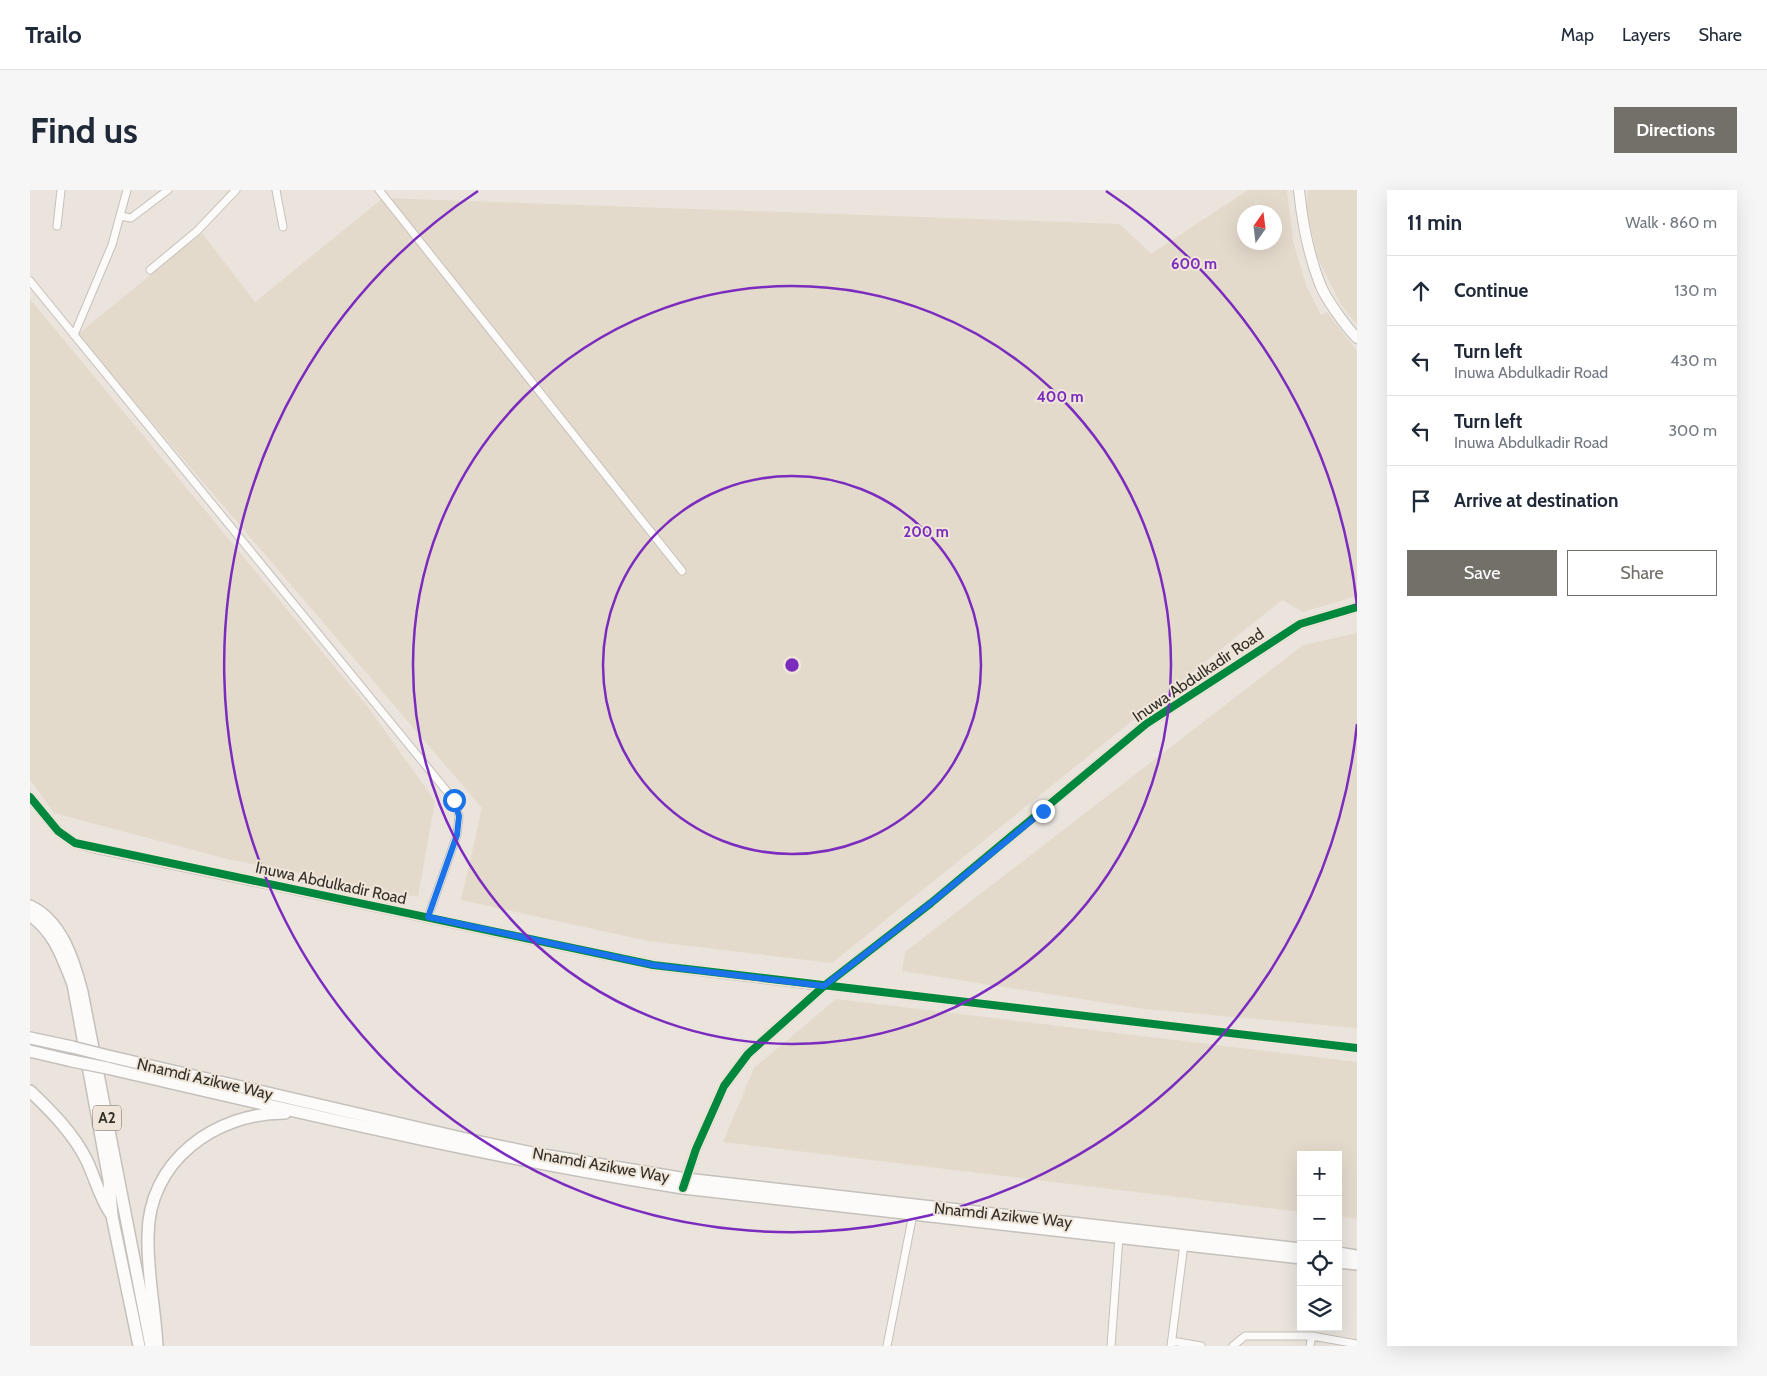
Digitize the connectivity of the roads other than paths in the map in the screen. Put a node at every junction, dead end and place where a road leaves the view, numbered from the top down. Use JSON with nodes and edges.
{"nodes":[{"id":1,"x":61,"y":190,"type":"edge"},
{"id":2,"x":128,"y":190,"type":"edge"},
{"id":3,"x":168,"y":190,"type":"edge"},
{"id":4,"x":236,"y":190,"type":"edge"},
{"id":5,"x":276,"y":190,"type":"edge"},
{"id":6,"x":379,"y":190,"type":"edge"},
{"id":7,"x":1299,"y":190,"type":"edge"},
{"id":8,"x":120,"y":216,"type":"junction"},
{"id":9,"x":57,"y":226,"type":"dead end"},
{"id":10,"x":283,"y":227,"type":"dead end"},
{"id":11,"x":150,"y":270,"type":"dead end"},
{"id":12,"x":30,"y":281,"type":"edge"},
{"id":13,"x":74,"y":334,"type":"junction"},
{"id":14,"x":1357,"y":338,"type":"edge"},
{"id":15,"x":682,"y":571,"type":"dead end"},
{"id":16,"x":1357,"y":606,"type":"edge"},
{"id":17,"x":30,"y":797,"type":"edge"},
{"id":18,"x":30,"y":906,"type":"edge"},
{"id":19,"x":30,"y":915,"type":"edge"},
{"id":20,"x":428,"y":917,"type":"junction"},
{"id":21,"x":824,"y":986,"type":"junction"},
{"id":22,"x":30,"y":1038,"type":"edge"},
{"id":23,"x":1357,"y":1048,"type":"edge"},
{"id":24,"x":30,"y":1051,"type":"edge"},
{"id":25,"x":30,"y":1091,"type":"edge"},
{"id":26,"x":306,"y":1113,"type":"junction"},
{"id":27,"x":685,"y":1184,"type":"junction"},
{"id":28,"x":913,"y":1214,"type":"junction"},
{"id":29,"x":112,"y":1216,"type":"junction"},
{"id":30,"x":1119,"y":1237,"type":"junction"},
{"id":31,"x":1184,"y":1244,"type":"junction"},
{"id":32,"x":1297,"y":1249,"type":"edge"},
{"id":33,"x":1342,"y":1254,"type":"edge"},
{"id":34,"x":1357,"y":1256,"type":"edge"},
{"id":35,"x":1297,"y":1258,"type":"edge"},
{"id":36,"x":1342,"y":1262,"type":"edge"},
{"id":37,"x":1357,"y":1264,"type":"edge"},
{"id":38,"x":1244,"y":1336,"type":"junction"},
{"id":39,"x":1312,"y":1336,"type":"junction"},
{"id":40,"x":1172,"y":1344,"type":"edge"},
{"id":41,"x":1357,"y":1344,"type":"edge"},
{"id":42,"x":139,"y":1346,"type":"edge"},
{"id":43,"x":151,"y":1346,"type":"edge"},
{"id":44,"x":157,"y":1346,"type":"edge"},
{"id":45,"x":887,"y":1346,"type":"edge"},
{"id":46,"x":1111,"y":1346,"type":"edge"},
{"id":47,"x":1201,"y":1346,"type":"edge"},
{"id":48,"x":1233,"y":1346,"type":"edge"},
{"id":49,"x":1243,"y":1346,"type":"edge"},
{"id":50,"x":1310,"y":1346,"type":"edge"}],
"edges":[{"from":1,"to":9,"type":"street"},
{"from":2,"to":8,"type":"street"},
{"from":3,"to":8,"type":"street"},
{"from":4,"to":11,"type":"street"},
{"from":5,"to":10,"type":"street"},
{"from":6,"to":15,"type":"street"},
{"from":7,"to":14,"type":"main road"},
{"from":8,"to":13,"type":"street"},
{"from":12,"to":13,"type":"street"},
{"from":13,"to":20,"type":"street"},
{"from":16,"to":21,"type":"street","name":"Inuwa Abdulkadir Road"},
{"from":17,"to":20,"type":"street","name":"Inuwa Abdulkadir Road"},
{"from":18,"to":43,"type":"highway","number":"A2"},
{"from":19,"to":29,"type":"highway"},
{"from":20,"to":21,"type":"street","name":"Inuwa Abdulkadir Road"},
{"from":21,"to":23,"type":"street"},
{"from":21,"to":27,"type":"street"},
{"from":22,"to":27,"type":"highway","name":"Nnamdi Azikwe Way","bridge":true},
{"from":24,"to":26,"type":"highway","name":"Nnamdi Azikwe Way","bridge":true},
{"from":25,"to":29,"type":"highway","number":"A2"},
{"from":26,"to":27,"type":"highway","name":"Nnamdi Azikwe Way"},
{"from":26,"to":44,"type":"highway"},
{"from":27,"to":28,"type":"highway","name":"Nnamdi Azikwe Way"},
{"from":27,"to":32,"type":"highway","name":"Nnamdi Azikwe Way"},
{"from":28,"to":30,"type":"highway","name":"Nnamdi Azikwe Way"},
{"from":28,"to":45,"type":"street"},
{"from":29,"to":42,"type":"highway","number":"A2"},
{"from":30,"to":31,"type":"highway","name":"Nnamdi Azikwe Way"},
{"from":30,"to":46,"type":"street"},
{"from":31,"to":35,"type":"highway","name":"Nnamdi Azikwe Way"},
{"from":31,"to":40,"type":"street"},
{"from":33,"to":34,"type":"highway"},
{"from":36,"to":37,"type":"highway"},
{"from":38,"to":39,"type":"street"},
{"from":38,"to":48,"type":"street"},
{"from":38,"to":49,"type":"street"},
{"from":39,"to":41,"type":"street"},
{"from":39,"to":50,"type":"street"},
{"from":40,"to":47,"type":"street"}]}
